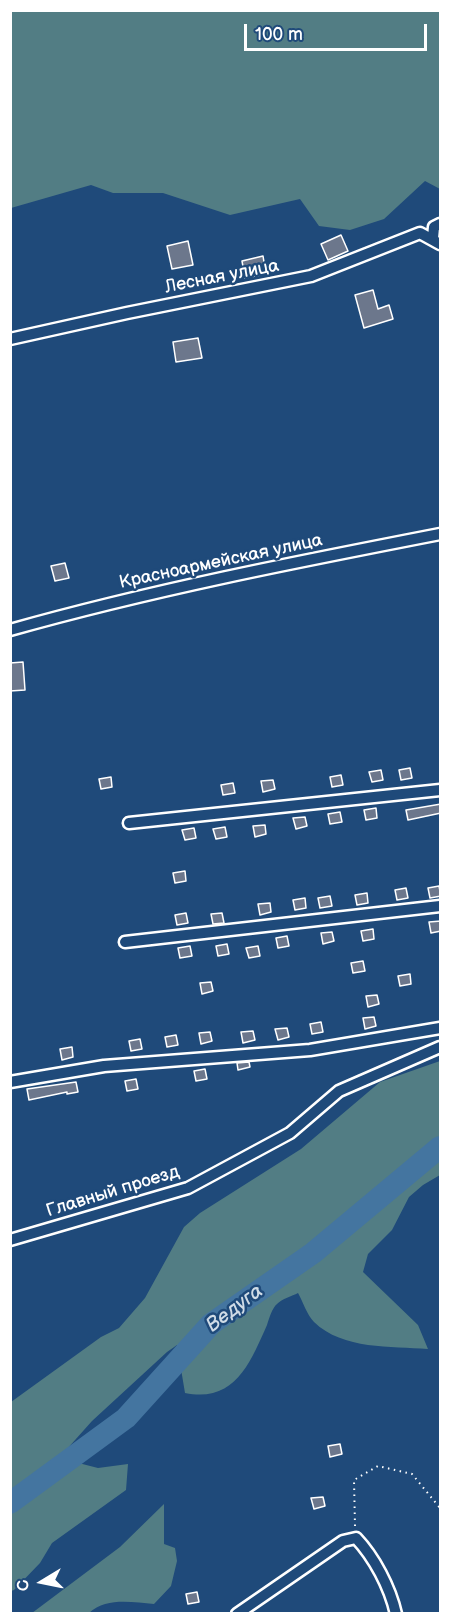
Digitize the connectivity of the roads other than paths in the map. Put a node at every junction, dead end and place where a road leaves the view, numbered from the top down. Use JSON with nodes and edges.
{"nodes":[{"id":1,"x":441,"y":224,"type":"edge"},
{"id":2,"x":437,"y":241,"type":"edge"},
{"id":3,"x":10,"y":339,"type":"edge"},
{"id":4,"x":441,"y":534,"type":"edge"},
{"id":5,"x":10,"y":630,"type":"edge"},
{"id":6,"x":441,"y":790,"type":"edge"},
{"id":7,"x":129,"y":823,"type":"dead end"},
{"id":8,"x":441,"y":906,"type":"edge"},
{"id":9,"x":125,"y":942,"type":"dead end"},
{"id":10,"x":441,"y":1028,"type":"edge"},
{"id":11,"x":441,"y":1047,"type":"edge"},
{"id":12,"x":10,"y":1082,"type":"edge"},
{"id":13,"x":10,"y":1240,"type":"edge"},
{"id":14,"x":237,"y":1614,"type":"edge"},
{"id":15,"x":396,"y":1614,"type":"edge"}],
"edges":[{"from":1,"to":2,"type":"street","name":"Лесная улица"},
{"from":2,"to":3,"type":"street","name":"Лесная улица"},
{"from":4,"to":5,"type":"street","name":"Красноармейская улица"},
{"from":6,"to":7,"type":"street"},
{"from":8,"to":9,"type":"street"},
{"from":10,"to":12,"type":"street"},
{"from":11,"to":13,"type":"street","name":"Главный проезд"},
{"from":14,"to":15,"type":"street"}]}
